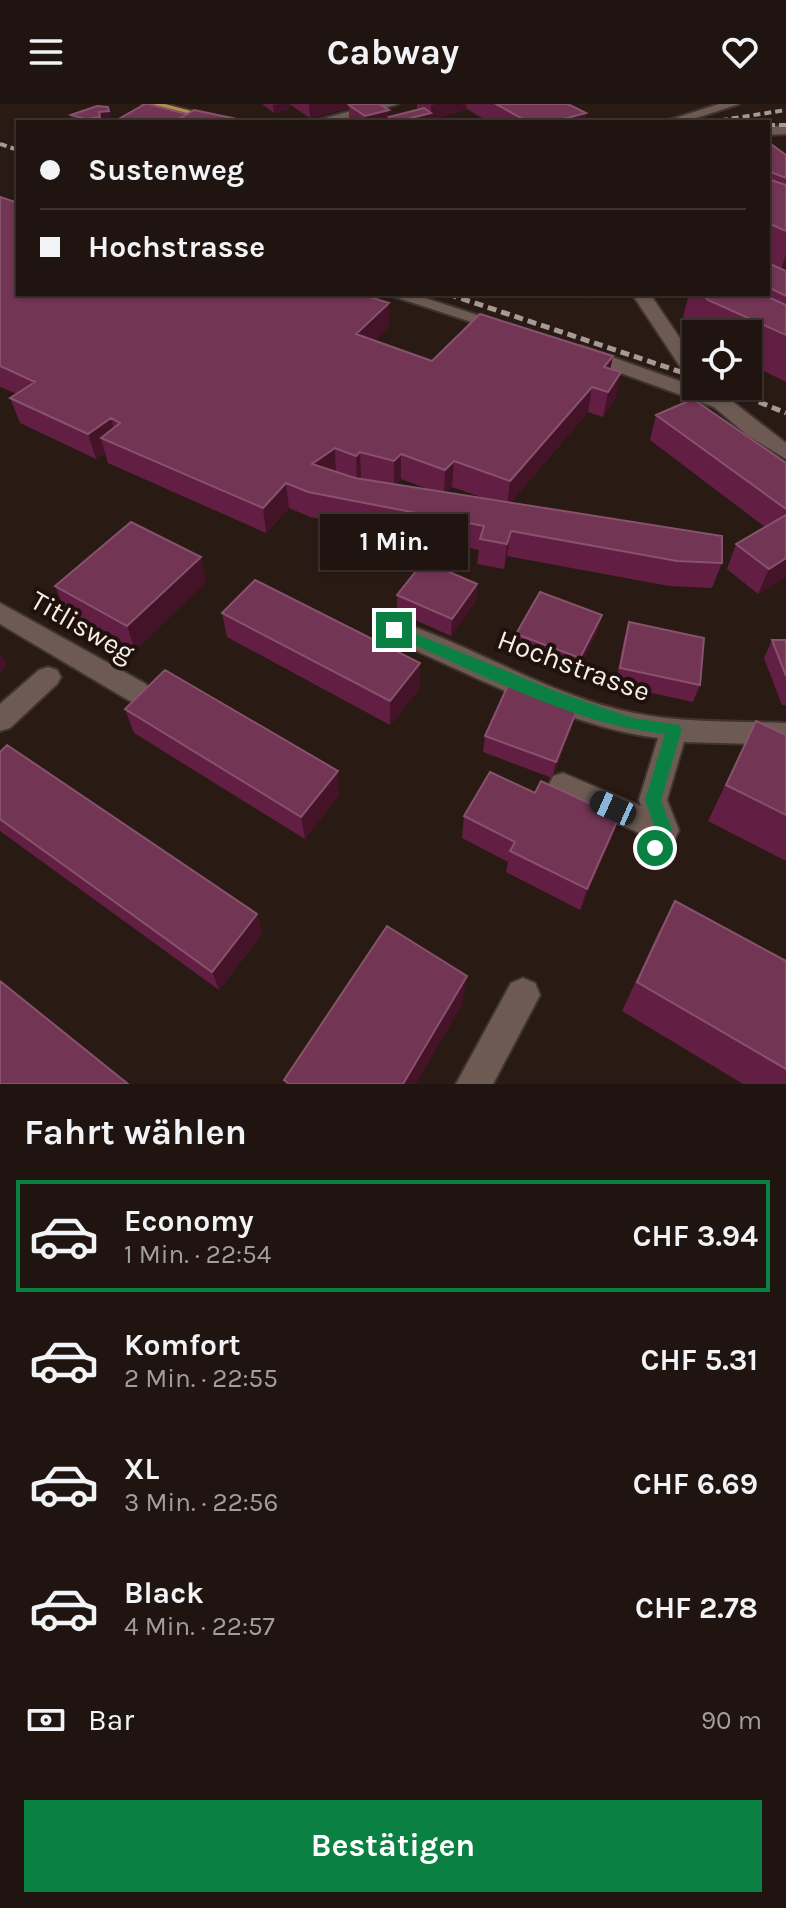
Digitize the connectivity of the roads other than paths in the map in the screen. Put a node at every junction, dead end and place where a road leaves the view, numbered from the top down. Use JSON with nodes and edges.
{"nodes":[{"id":1,"x":148,"y":104,"type":"edge"},
{"id":2,"x":392,"y":104,"type":"edge"},
{"id":3,"x":733,"y":104,"type":"edge"},
{"id":4,"x":217,"y":120,"type":"edge"},
{"id":5,"x":326,"y":120,"type":"edge"},
{"id":6,"x":677,"y":120,"type":"edge"},
{"id":7,"x":402,"y":296,"type":"edge"},
{"id":8,"x":642,"y":296,"type":"edge"},
{"id":9,"x":517,"y":331,"type":"edge"},
{"id":10,"x":560,"y":345,"type":"edge"},
{"id":11,"x":682,"y":355,"type":"edge"},
{"id":12,"x":718,"y":402,"type":"joint"},
{"id":13,"x":786,"y":452,"type":"edge"},
{"id":14,"x":0,"y":612,"type":"edge"},
{"id":15,"x":394,"y":630,"type":"dead end"},
{"id":16,"x":48,"y":677,"type":"dead end"},
{"id":17,"x":137,"y":692,"type":"edge"},
{"id":18,"x":0,"y":720,"type":"edge"},
{"id":19,"x":674,"y":729,"type":"junction"},
{"id":20,"x":786,"y":734,"type":"edge"},
{"id":21,"x":563,"y":785,"type":"dead end"},
{"id":22,"x":523,"y":995,"type":"dead end"},
{"id":23,"x":474,"y":1084,"type":"edge"}],
"edges":[{"from":1,"to":4,"type":"main road"},
{"from":2,"to":5,"type":"street"},
{"from":3,"to":6,"type":"street"},
{"from":7,"to":9,"type":"street"},
{"from":8,"to":11,"type":"street"},
{"from":10,"to":12,"type":"street"},
{"from":12,"to":13,"type":"street"},
{"from":14,"to":17,"type":"street","name":"Titlisweg"},
{"from":15,"to":19,"type":"street","name":"Hochstrasse"},
{"from":16,"to":18,"type":"street"},
{"from":19,"to":20,"type":"street","name":"Hochstrasse"},
{"from":19,"to":21,"type":"street"},
{"from":22,"to":23,"type":"street"}]}
